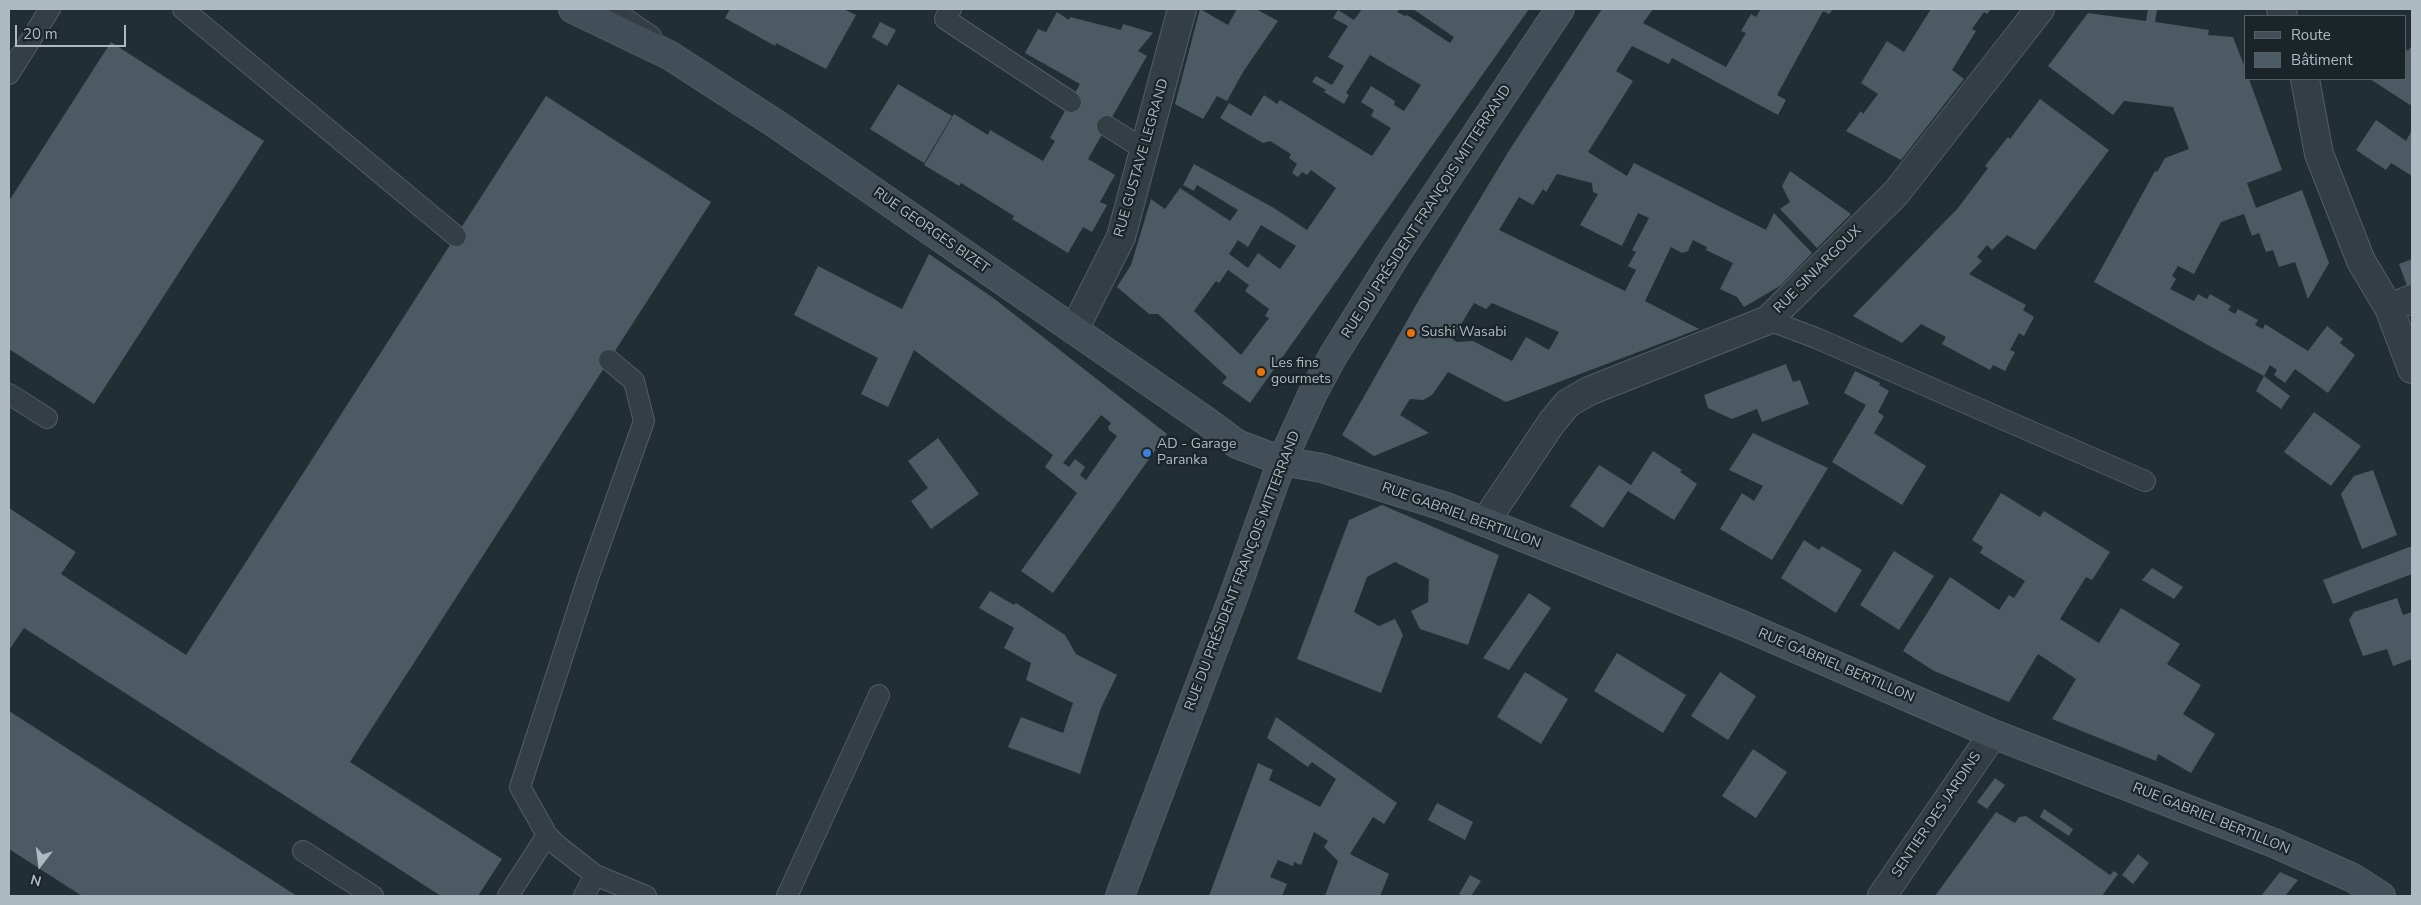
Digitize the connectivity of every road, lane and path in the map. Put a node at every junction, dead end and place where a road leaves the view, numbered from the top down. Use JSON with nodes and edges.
{"nodes":[{"id":1,"x":50,"y":9,"type":"edge"},
{"id":2,"x":183,"y":9,"type":"edge"},
{"id":3,"x":573,"y":9,"type":"edge"},
{"id":4,"x":611,"y":9,"type":"edge"},
{"id":5,"x":951,"y":9,"type":"edge"},
{"id":6,"x":1182,"y":9,"type":"edge"},
{"id":7,"x":1560,"y":9,"type":"edge"},
{"id":8,"x":2040,"y":9,"type":"edge"},
{"id":9,"x":669,"y":55,"type":"junction"},
{"id":10,"x":9,"y":74,"type":"edge"},
{"id":11,"x":2306,"y":80,"type":"edge"},
{"id":12,"x":1071,"y":102,"type":"dead end"},
{"id":13,"x":1107,"y":126,"type":"dead end"},
{"id":14,"x":1145,"y":150,"type":"junction"},
{"id":15,"x":456,"y":236,"type":"dead end"},
{"id":16,"x":2400,"y":303,"type":"edge"},
{"id":17,"x":1768,"y":320,"type":"junction"},
{"id":18,"x":1074,"y":330,"type":"junction"},
{"id":19,"x":609,"y":360,"type":"dead end"},
{"id":20,"x":2412,"y":369,"type":"edge"},
{"id":21,"x":9,"y":394,"type":"edge"},
{"id":22,"x":47,"y":418,"type":"dead end"},
{"id":23,"x":1282,"y":461,"type":"junction"},
{"id":24,"x":2144,"y":481,"type":"dead end"},
{"id":25,"x":1485,"y":522,"type":"junction"},
{"id":26,"x":879,"y":695,"type":"dead end"},
{"id":27,"x":1993,"y":734,"type":"junction"},
{"id":28,"x":547,"y":836,"type":"junction"},
{"id":29,"x":303,"y":850,"type":"dead end"},
{"id":30,"x":595,"y":875,"type":"junction"},
{"id":31,"x":373,"y":896,"type":"edge"},
{"id":32,"x":508,"y":896,"type":"edge"},
{"id":33,"x":584,"y":896,"type":"edge"},
{"id":34,"x":646,"y":896,"type":"edge"},
{"id":35,"x":787,"y":896,"type":"edge"},
{"id":36,"x":1120,"y":896,"type":"edge"},
{"id":37,"x":1882,"y":896,"type":"edge"},
{"id":38,"x":2381,"y":896,"type":"edge"}],
"edges":[{"from":1,"to":10,"type":"lane"},
{"from":2,"to":15,"type":"lane"},
{"from":3,"to":9,"type":"main road","name":"RUE GEORGES BIZET"},
{"from":4,"to":9,"type":"lane"},
{"from":5,"to":12,"type":"lane"},
{"from":6,"to":14,"type":"street","name":"RUE GUSTAVE LEGRAND"},
{"from":7,"to":23,"type":"main road","name":"RUE DU PRÉSIDENT FRANÇOIS MITTERRAND"},
{"from":8,"to":17,"type":"street","name":"RUE SINIARGOUX"},
{"from":9,"to":18,"type":"main road","name":"RUE GEORGES BIZET"},
{"from":11,"to":16,"type":"street"},
{"from":13,"to":14,"type":"lane"},
{"from":14,"to":18,"type":"street","name":"RUE GUSTAVE LEGRAND"},
{"from":16,"to":20,"type":"street"},
{"from":17,"to":24,"type":"lane"},
{"from":17,"to":25,"type":"street","name":"RUE SINIARGOUX"},
{"from":18,"to":23,"type":"main road","name":"RUE GEORGES BIZET"},
{"from":19,"to":28,"type":"lane"},
{"from":21,"to":22,"type":"lane"},
{"from":23,"to":25,"type":"main road","name":"RUE GABRIEL BERTILLON"},
{"from":23,"to":36,"type":"main road","name":"RUE DU PRÉSIDENT FRANÇOIS MITTERRAND"},
{"from":25,"to":27,"type":"main road","name":"RUE GABRIEL BERTILLON"},
{"from":26,"to":35,"type":"lane"},
{"from":27,"to":37,"type":"street","name":"SENTIER DES JARDINS"},
{"from":27,"to":38,"type":"main road","name":"RUE GABRIEL BERTILLON"},
{"from":28,"to":30,"type":"lane"},
{"from":28,"to":32,"type":"lane"},
{"from":29,"to":31,"type":"lane"},
{"from":30,"to":33,"type":"lane"},
{"from":30,"to":34,"type":"lane"}]}
